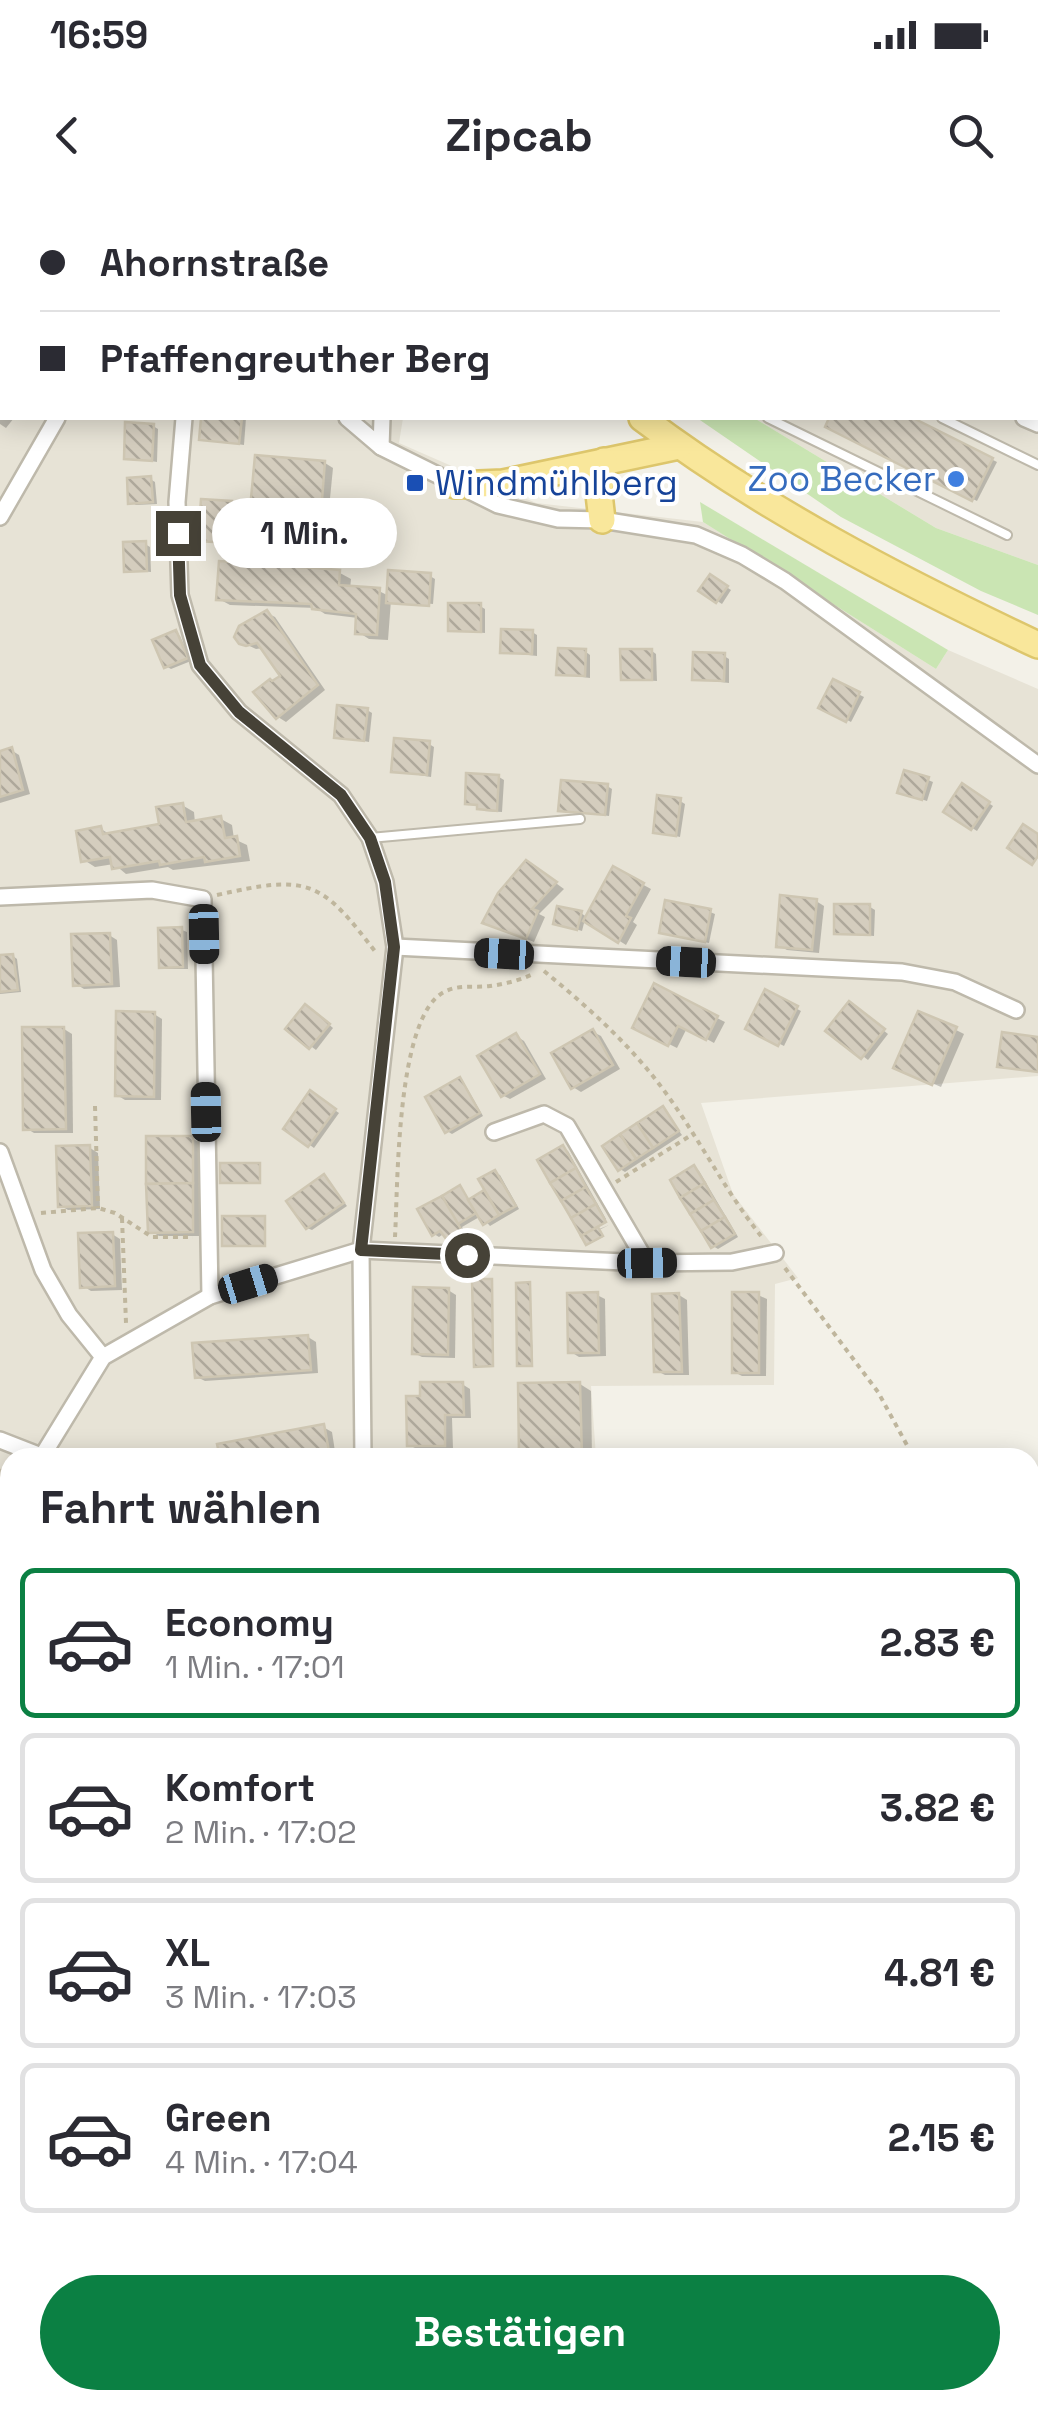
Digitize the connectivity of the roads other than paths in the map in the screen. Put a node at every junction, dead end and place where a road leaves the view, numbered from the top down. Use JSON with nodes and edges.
{"nodes":[{"id":1,"x":55,"y":420,"type":"edge"},
{"id":2,"x":184,"y":420,"type":"edge"},
{"id":3,"x":349,"y":420,"type":"edge"},
{"id":4,"x":382,"y":420,"type":"edge"},
{"id":5,"x":645,"y":420,"type":"edge"},
{"id":6,"x":772,"y":420,"type":"edge"},
{"id":7,"x":946,"y":420,"type":"edge"},
{"id":8,"x":679,"y":446,"type":"junction"},
{"id":9,"x":381,"y":447,"type":"junction"},
{"id":10,"x":604,"y":461,"type":"junction"},
{"id":11,"x":1038,"y":466,"type":"edge"},
{"id":12,"x":455,"y":484,"type":"junction"},
{"id":13,"x":0,"y":517,"type":"edge"},
{"id":14,"x":602,"y":520,"type":"junction"},
{"id":15,"x":1007,"y":535,"type":"dead end"},
{"id":16,"x":1038,"y":645,"type":"edge"},
{"id":17,"x":1038,"y":765,"type":"edge"},
{"id":18,"x":580,"y":818,"type":"dead end"},
{"id":19,"x":370,"y":838,"type":"junction"},
{"id":20,"x":0,"y":897,"type":"edge"},
{"id":21,"x":394,"y":947,"type":"junction"},
{"id":22,"x":1016,"y":1010,"type":"dead end"},
{"id":23,"x":494,"y":1132,"type":"dead end"},
{"id":24,"x":0,"y":1152,"type":"edge"},
{"id":25,"x":361,"y":1250,"type":"junction"},
{"id":26,"x":775,"y":1253,"type":"road end"},
{"id":27,"x":647,"y":1263,"type":"junction"},
{"id":28,"x":210,"y":1296,"type":"junction"},
{"id":29,"x":104,"y":1357,"type":"junction"},
{"id":30,"x":47,"y":1448,"type":"edge"},
{"id":31,"x":363,"y":1448,"type":"edge"}],
"edges":[{"from":1,"to":13,"type":"street"},
{"from":2,"to":19,"type":"street"},
{"from":3,"to":9,"type":"street"},
{"from":4,"to":9,"type":"street"},
{"from":5,"to":8,"type":"main road"},
{"from":6,"to":15,"type":"lane"},
{"from":7,"to":11,"type":"lane"},
{"from":8,"to":10,"type":"main road"},
{"from":8,"to":16,"type":"main road"},
{"from":9,"to":12,"type":"street"},
{"from":10,"to":12,"type":"main road"},
{"from":10,"to":14,"type":"main road"},
{"from":12,"to":14,"type":"street"},
{"from":14,"to":17,"type":"street"},
{"from":18,"to":19,"type":"lane"},
{"from":19,"to":21,"type":"street"},
{"from":20,"to":28,"type":"street"},
{"from":21,"to":22,"type":"street"},
{"from":21,"to":25,"type":"street"},
{"from":23,"to":27,"type":"street"},
{"from":24,"to":29,"type":"street"},
{"from":25,"to":27,"type":"street"},
{"from":25,"to":28,"type":"street"},
{"from":25,"to":31,"type":"street"},
{"from":26,"to":27,"type":"street"},
{"from":28,"to":29,"type":"street"},
{"from":29,"to":30,"type":"street"}]}
